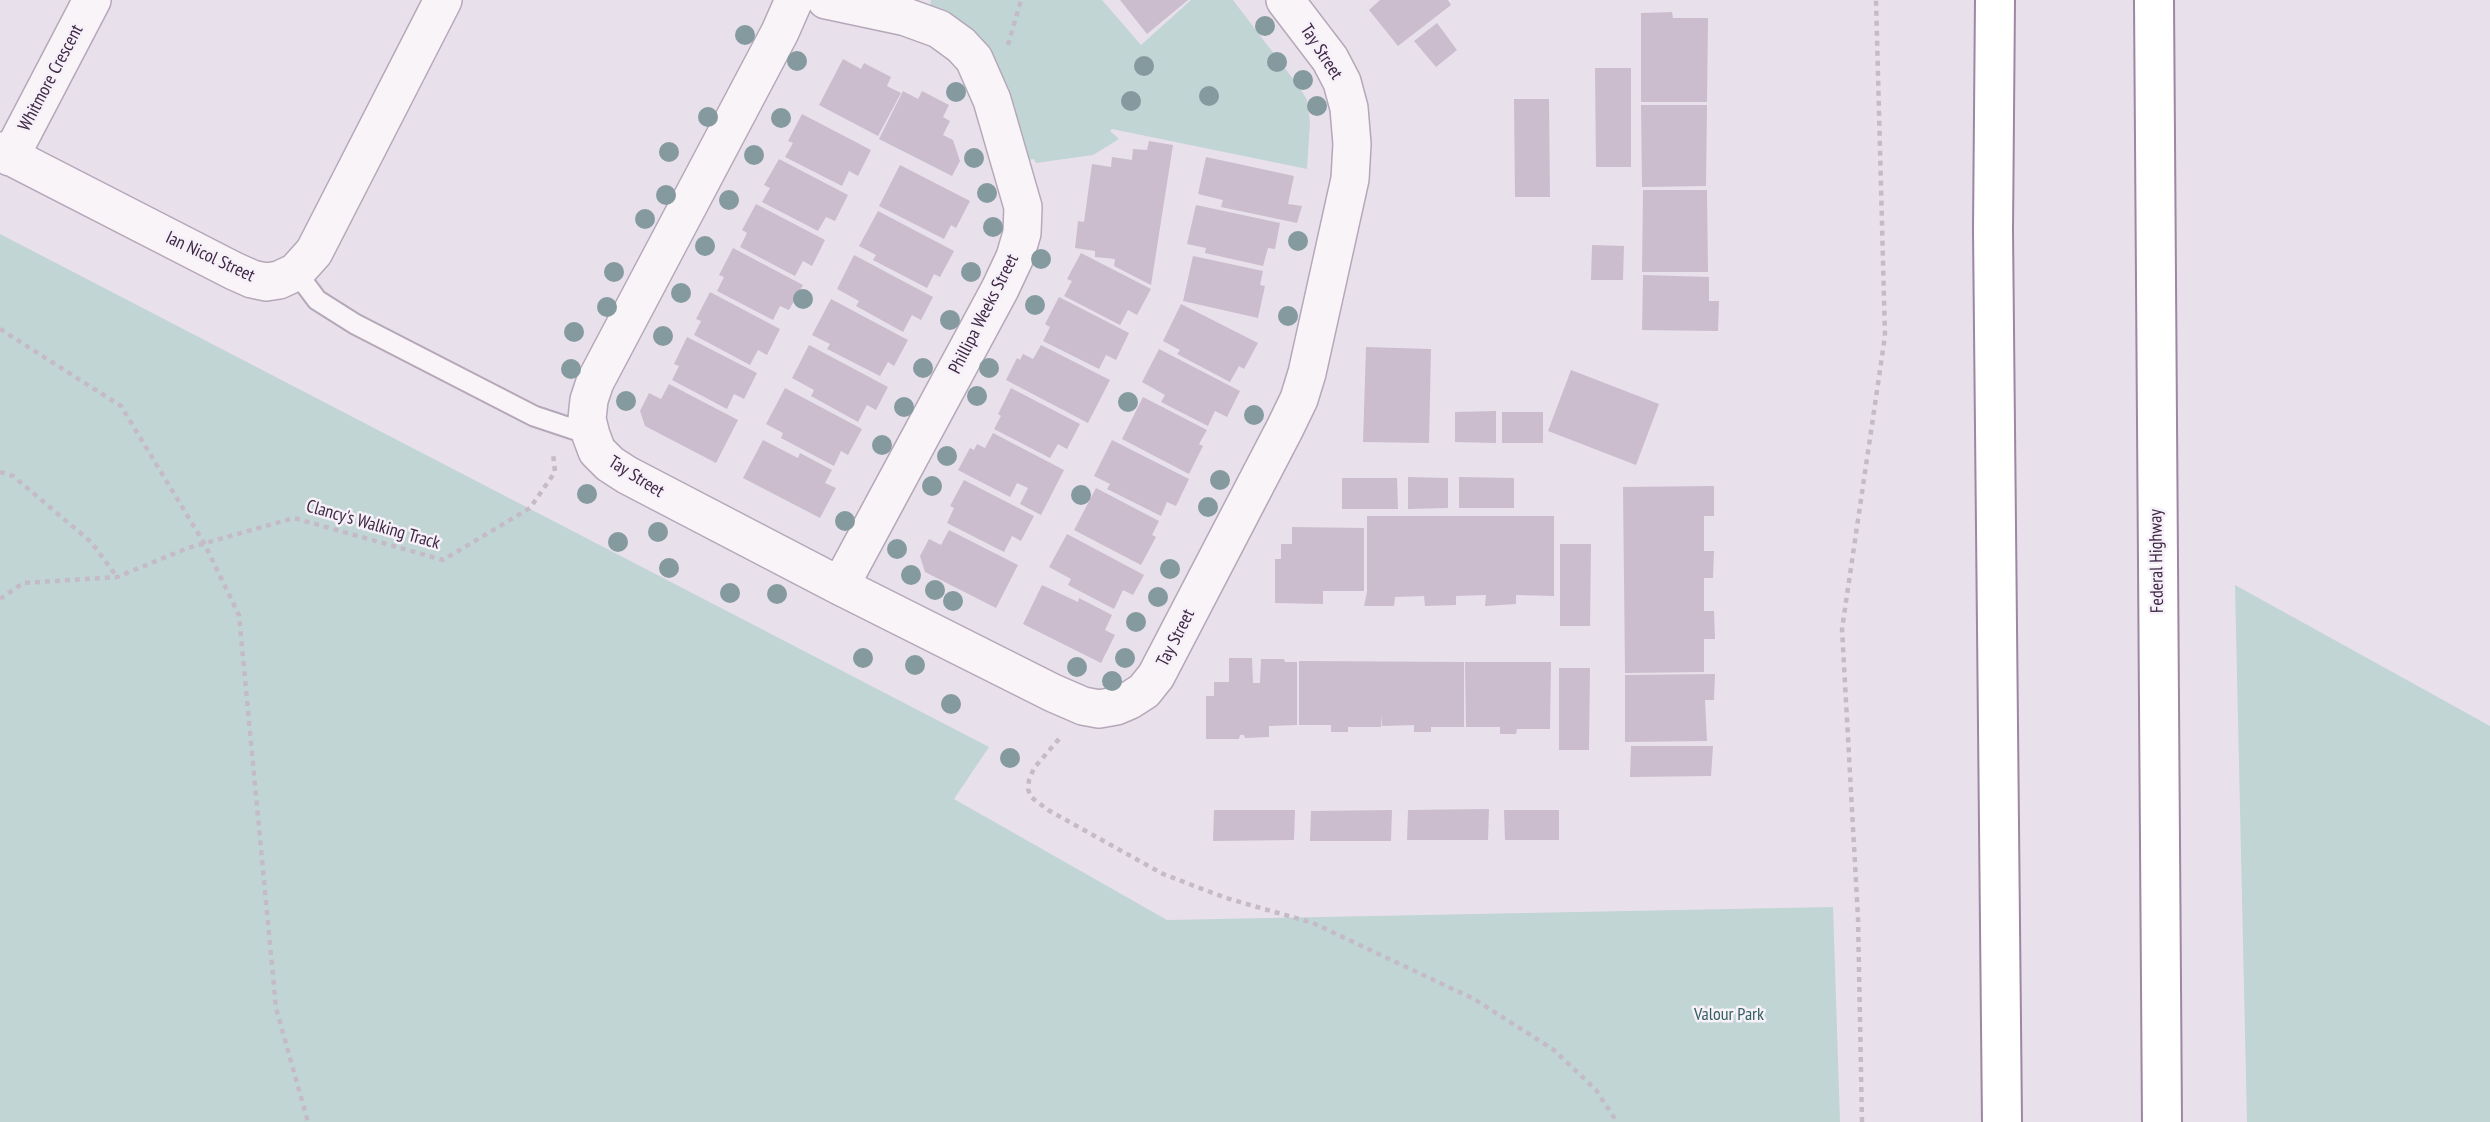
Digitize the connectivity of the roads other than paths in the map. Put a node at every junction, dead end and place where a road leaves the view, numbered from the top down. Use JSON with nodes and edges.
{"nodes":[{"id":1,"x":92,"y":0,"type":"edge"},
{"id":2,"x":443,"y":0,"type":"edge"},
{"id":3,"x":794,"y":0,"type":"edge"},
{"id":4,"x":826,"y":0,"type":"edge"},
{"id":5,"x":1285,"y":0,"type":"edge"},
{"id":6,"x":1995,"y":0,"type":"edge"},
{"id":7,"x":2154,"y":0,"type":"edge"},
{"id":8,"x":5,"y":154,"type":"edge"},
{"id":9,"x":296,"y":272,"type":"junction"},
{"id":10,"x":590,"y":435,"type":"junction"},
{"id":11,"x":839,"y":586,"type":"junction"},
{"id":12,"x":2002,"y":1122,"type":"edge"},
{"id":13,"x":2162,"y":1122,"type":"edge"}],
"edges":[{"from":1,"to":8,"type":"street","name":"Whitmore Crescent"},
{"from":2,"to":9,"type":"street"},
{"from":3,"to":10,"type":"street"},
{"from":4,"to":11,"type":"street","name":"Phillipa Weeks Street"},
{"from":5,"to":11,"type":"street","name":"Tay Street"},
{"from":6,"to":12,"type":"highway"},
{"from":7,"to":13,"type":"highway","name":"Federal Highway"},
{"from":8,"to":9,"type":"street","name":"Ian Nicol Street"},
{"from":9,"to":10,"type":"lane"},
{"from":10,"to":11,"type":"street","name":"Tay Street"}]}
